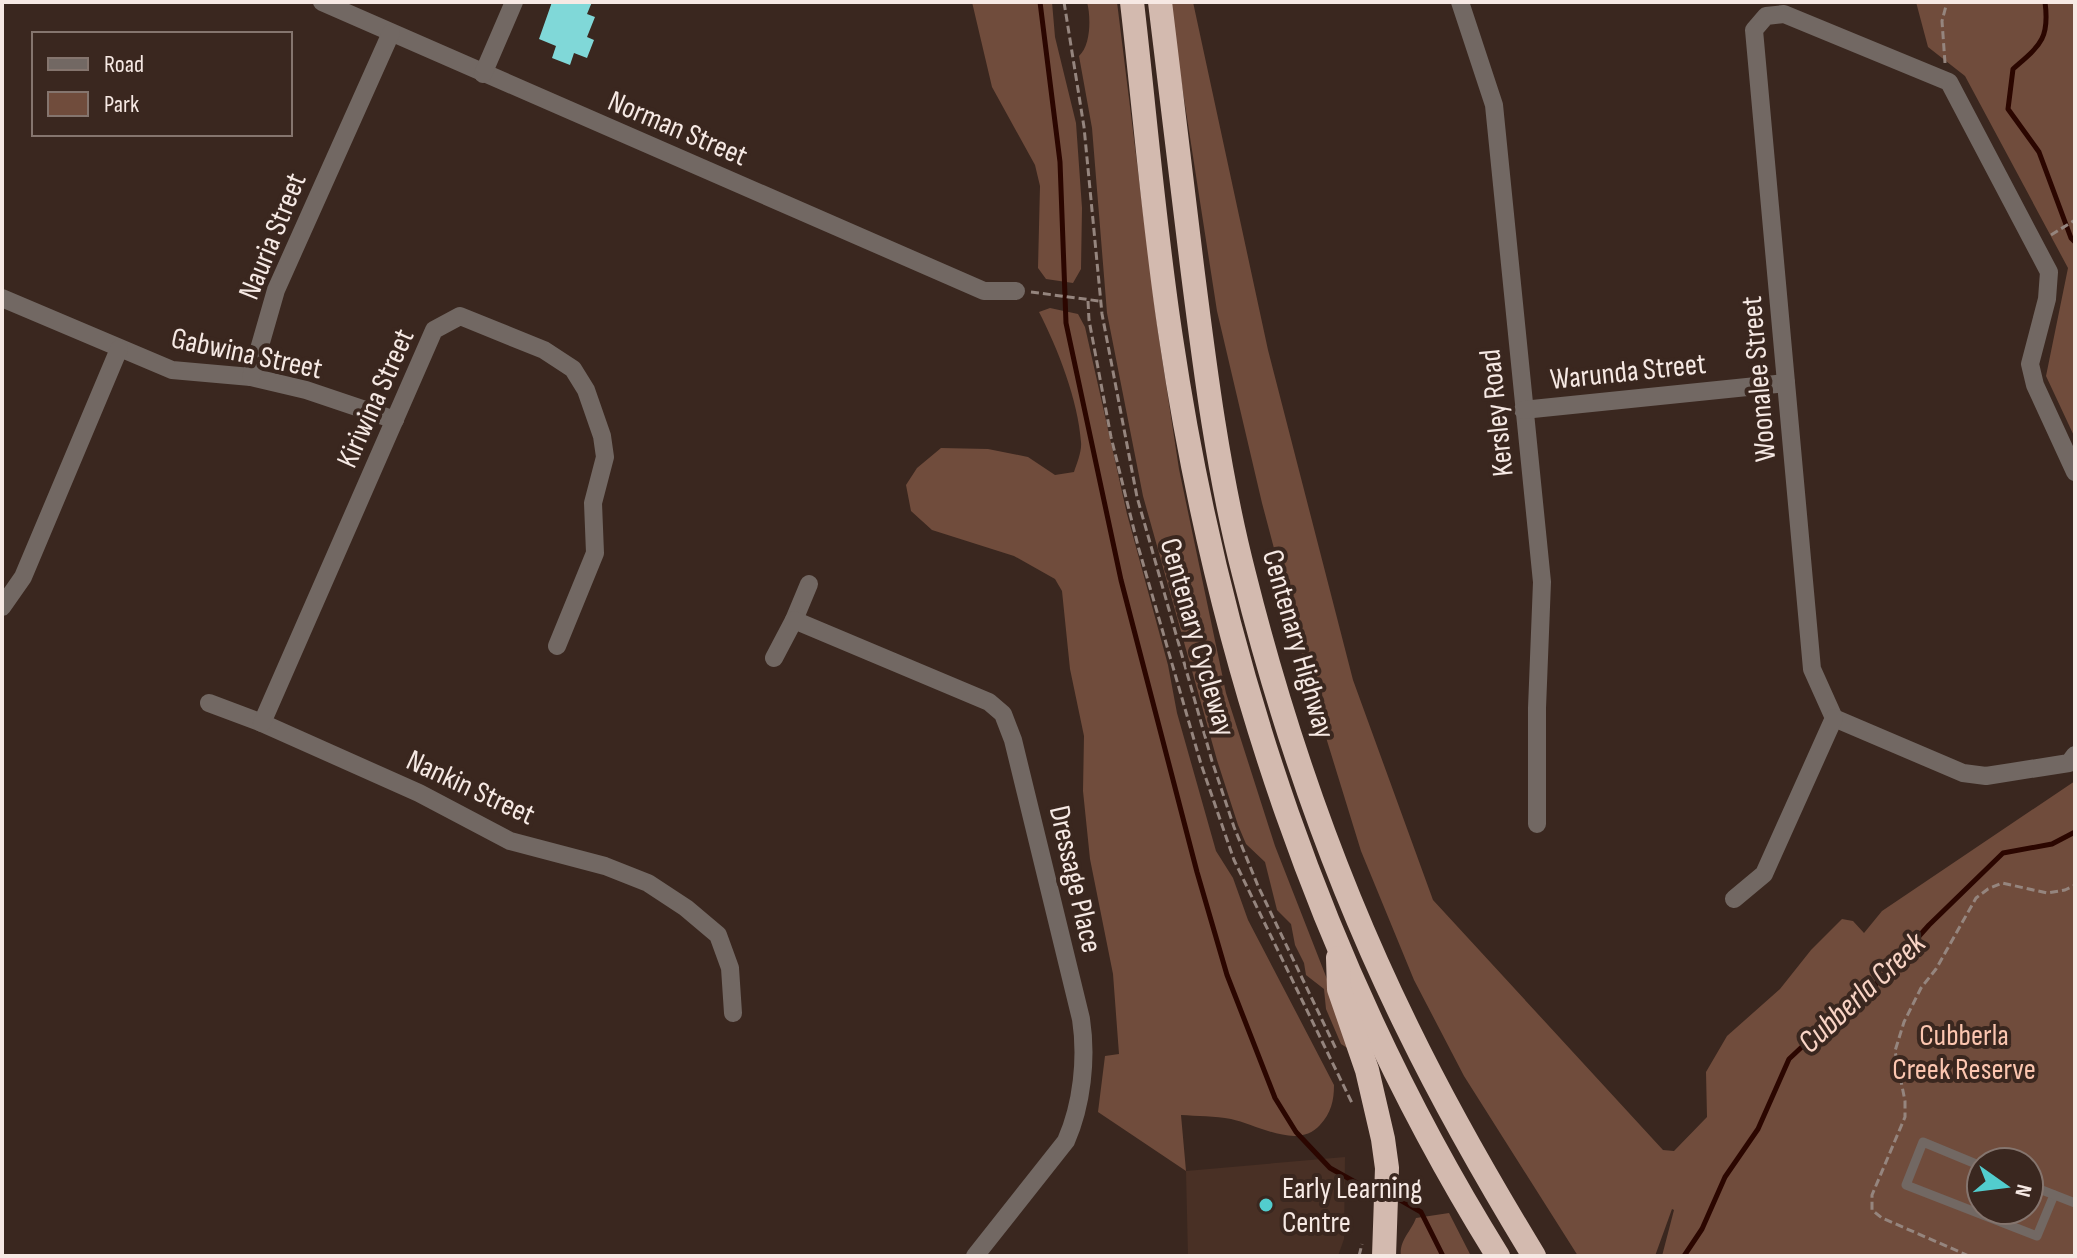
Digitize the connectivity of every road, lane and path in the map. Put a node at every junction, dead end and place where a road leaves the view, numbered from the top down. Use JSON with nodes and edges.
{"nodes":[{"id":1,"x":322,"y":2,"type":"edge"},
{"id":2,"x":514,"y":2,"type":"edge"},
{"id":3,"x":1064,"y":2,"type":"edge"},
{"id":4,"x":1132,"y":2,"type":"edge"},
{"id":5,"x":1160,"y":2,"type":"edge"},
{"id":6,"x":1460,"y":2,"type":"edge"},
{"id":7,"x":1947,"y":2,"type":"edge"},
{"id":8,"x":391,"y":33,"type":"junction"},
{"id":9,"x":483,"y":74,"type":"junction"},
{"id":10,"x":1949,"y":82,"type":"junction"},
{"id":11,"x":2075,"y":220,"type":"edge"},
{"id":12,"x":2047,"y":238,"type":"dead end"},
{"id":13,"x":1016,"y":291,"type":"dead end"},
{"id":14,"x":1040,"y":293,"type":"dead end"},
{"id":15,"x":2,"y":298,"type":"edge"},
{"id":16,"x":1088,"y":301,"type":"junction"},
{"id":17,"x":1100,"y":301,"type":"junction"},
{"id":18,"x":119,"y":349,"type":"junction"},
{"id":19,"x":251,"y":377,"type":"junction"},
{"id":20,"x":1786,"y":383,"type":"junction"},
{"id":21,"x":1523,"y":410,"type":"junction"},
{"id":22,"x":395,"y":420,"type":"junction"},
{"id":23,"x":2075,"y":472,"type":"edge"},
{"id":24,"x":809,"y":584,"type":"dead end"},
{"id":25,"x":2,"y":607,"type":"edge"},
{"id":26,"x":794,"y":620,"type":"junction"},
{"id":27,"x":557,"y":646,"type":"dead end"},
{"id":28,"x":774,"y":658,"type":"dead end"},
{"id":29,"x":209,"y":703,"type":"dead end"},
{"id":30,"x":1834,"y":718,"type":"junction"},
{"id":31,"x":262,"y":723,"type":"junction"},
{"id":32,"x":2072,"y":759,"type":"edge"},
{"id":33,"x":1537,"y":824,"type":"dead end"},
{"id":34,"x":2075,"y":885,"type":"edge"},
{"id":35,"x":1734,"y":899,"type":"dead end"},
{"id":36,"x":1337,"y":945,"type":"junction"},
{"id":37,"x":733,"y":1013,"type":"dead end"},
{"id":38,"x":1340,"y":1058,"type":"dead end"},
{"id":39,"x":1352,"y":1104,"type":"dead end"},
{"id":40,"x":1965,"y":1159,"type":"edge"},
{"id":41,"x":2045,"y":1191,"type":"edge"},
{"id":42,"x":2054,"y":1195,"type":"junction"},
{"id":43,"x":2075,"y":1203,"type":"edge"},
{"id":44,"x":1965,"y":1208,"type":"edge"},
{"id":45,"x":2045,"y":1217,"type":"edge"},
{"id":46,"x":2011,"y":1226,"type":"edge"},
{"id":47,"x":2041,"y":1226,"type":"edge"},
{"id":48,"x":1363,"y":1237,"type":"dead end"},
{"id":49,"x":1385,"y":1255,"type":"edge"},
{"id":50,"x":975,"y":1256,"type":"edge"},
{"id":51,"x":1359,"y":1256,"type":"edge"},
{"id":52,"x":1498,"y":1256,"type":"edge"},
{"id":53,"x":1534,"y":1256,"type":"edge"},
{"id":54,"x":1969,"y":1256,"type":"edge"}],
"edges":[{"from":1,"to":8,"type":"street","name":"Norman Street"},
{"from":2,"to":9,"type":"street"},
{"from":3,"to":17,"type":"path","name":"Centenary Cycleway"},
{"from":4,"to":36,"type":"highway","name":"Centenary Highway"},
{"from":5,"to":53,"type":"highway","name":"Centenary Highway"},
{"from":6,"to":21,"type":"street","name":"Kersley Road"},
{"from":7,"to":10,"type":"path"},
{"from":8,"to":9,"type":"street","name":"Norman Street"},
{"from":8,"to":19,"type":"street","name":"Nauria Street"},
{"from":9,"to":13,"type":"street","name":"Norman Street"},
{"from":10,"to":20,"type":"street","name":"Woonalee Street"},
{"from":10,"to":23,"type":"street"},
{"from":11,"to":12,"type":"path"},
{"from":14,"to":16,"type":"path"},
{"from":15,"to":18,"type":"street","name":"Gabwina Street"},
{"from":16,"to":17,"type":"path"},
{"from":16,"to":39,"type":"path"},
{"from":17,"to":38,"type":"path","name":"Centenary Cycleway"},
{"from":18,"to":19,"type":"street","name":"Gabwina Street"},
{"from":18,"to":25,"type":"street"},
{"from":19,"to":22,"type":"street","name":"Gabwina Street"},
{"from":20,"to":21,"type":"street","name":"Warunda Street"},
{"from":20,"to":30,"type":"street","name":"Woonalee Street"},
{"from":21,"to":33,"type":"street","name":"Kersley Road"},
{"from":22,"to":27,"type":"street","name":"Kiriwina Street"},
{"from":22,"to":31,"type":"street","name":"Kiriwina Street"},
{"from":24,"to":26,"type":"street"},
{"from":26,"to":28,"type":"street"},
{"from":26,"to":50,"type":"street","name":"Dressage Place"},
{"from":29,"to":31,"type":"street","name":"Nankin Street"},
{"from":30,"to":32,"type":"street"},
{"from":30,"to":35,"type":"street"},
{"from":31,"to":37,"type":"street","name":"Nankin Street"},
{"from":34,"to":54,"type":"path"},
{"from":36,"to":49,"type":"highway"},
{"from":36,"to":52,"type":"highway","name":"Centenary Highway"},
{"from":40,"to":44,"type":"lane"},
{"from":41,"to":42,"type":"lane"},
{"from":42,"to":43,"type":"lane"},
{"from":42,"to":45,"type":"lane"},
{"from":46,"to":47,"type":"lane"},
{"from":48,"to":51,"type":"path"}]}
